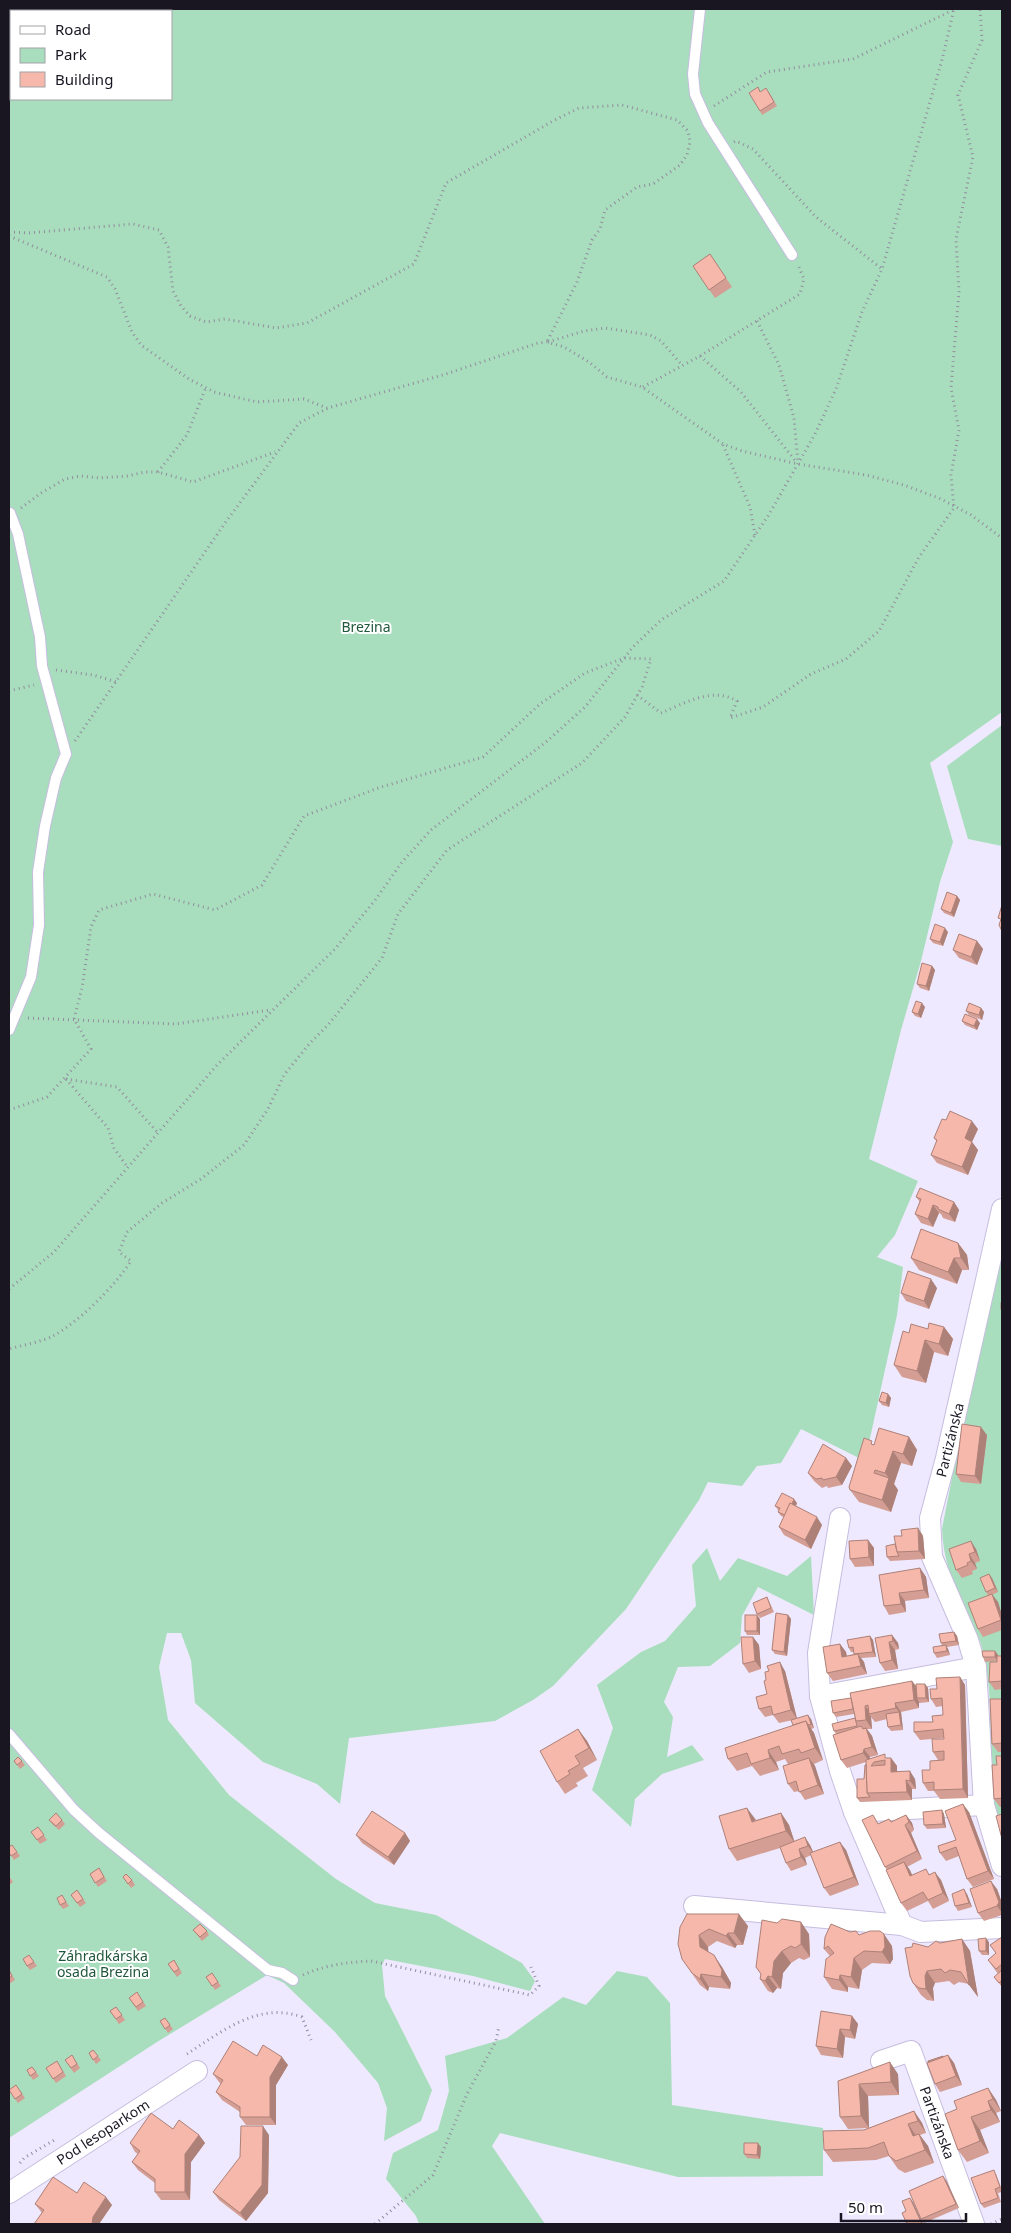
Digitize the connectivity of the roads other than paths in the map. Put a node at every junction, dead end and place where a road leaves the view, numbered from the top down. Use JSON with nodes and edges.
{"nodes":[{"id":1,"x":700,"y":9,"type":"edge"},
{"id":2,"x":792,"y":255,"type":"road end"},
{"id":3,"x":10,"y":513,"type":"edge"},
{"id":4,"x":10,"y":1027,"type":"edge"},
{"id":5,"x":1002,"y":1209,"type":"edge"},
{"id":6,"x":840,"y":1518,"type":"dead end"},
{"id":7,"x":976,"y":1667,"type":"junction"},
{"id":8,"x":820,"y":1696,"type":"junction"},
{"id":9,"x":9,"y":1734,"type":"edge"},
{"id":10,"x":984,"y":1805,"type":"junction"},
{"id":11,"x":854,"y":1812,"type":"junction"},
{"id":12,"x":1002,"y":1866,"type":"edge"},
{"id":13,"x":694,"y":1906,"type":"dead end"},
{"id":14,"x":902,"y":1925,"type":"junction"},
{"id":15,"x":1002,"y":1928,"type":"edge"},
{"id":16,"x":294,"y":1980,"type":"road end"},
{"id":17,"x":881,"y":2061,"type":"dead end"},
{"id":18,"x":197,"y":2071,"type":"dead end"},
{"id":19,"x":9,"y":2194,"type":"edge"},
{"id":20,"x":974,"y":2224,"type":"edge"}],
"edges":[{"from":1,"to":2,"type":"lane"},
{"from":3,"to":4,"type":"lane"},
{"from":5,"to":7,"type":"street","name":"Partizánska"},
{"from":6,"to":8,"type":"street"},
{"from":7,"to":8,"type":"street"},
{"from":7,"to":10,"type":"street","name":"Partizánska"},
{"from":8,"to":11,"type":"street"},
{"from":9,"to":16,"type":"lane"},
{"from":10,"to":11,"type":"street"},
{"from":10,"to":12,"type":"street","name":"Partizánska"},
{"from":11,"to":14,"type":"street"},
{"from":13,"to":14,"type":"street"},
{"from":14,"to":15,"type":"street"},
{"from":17,"to":20,"type":"street","name":"Partizánska"},
{"from":18,"to":19,"type":"street","name":"Pod lesoparkom"}]}
